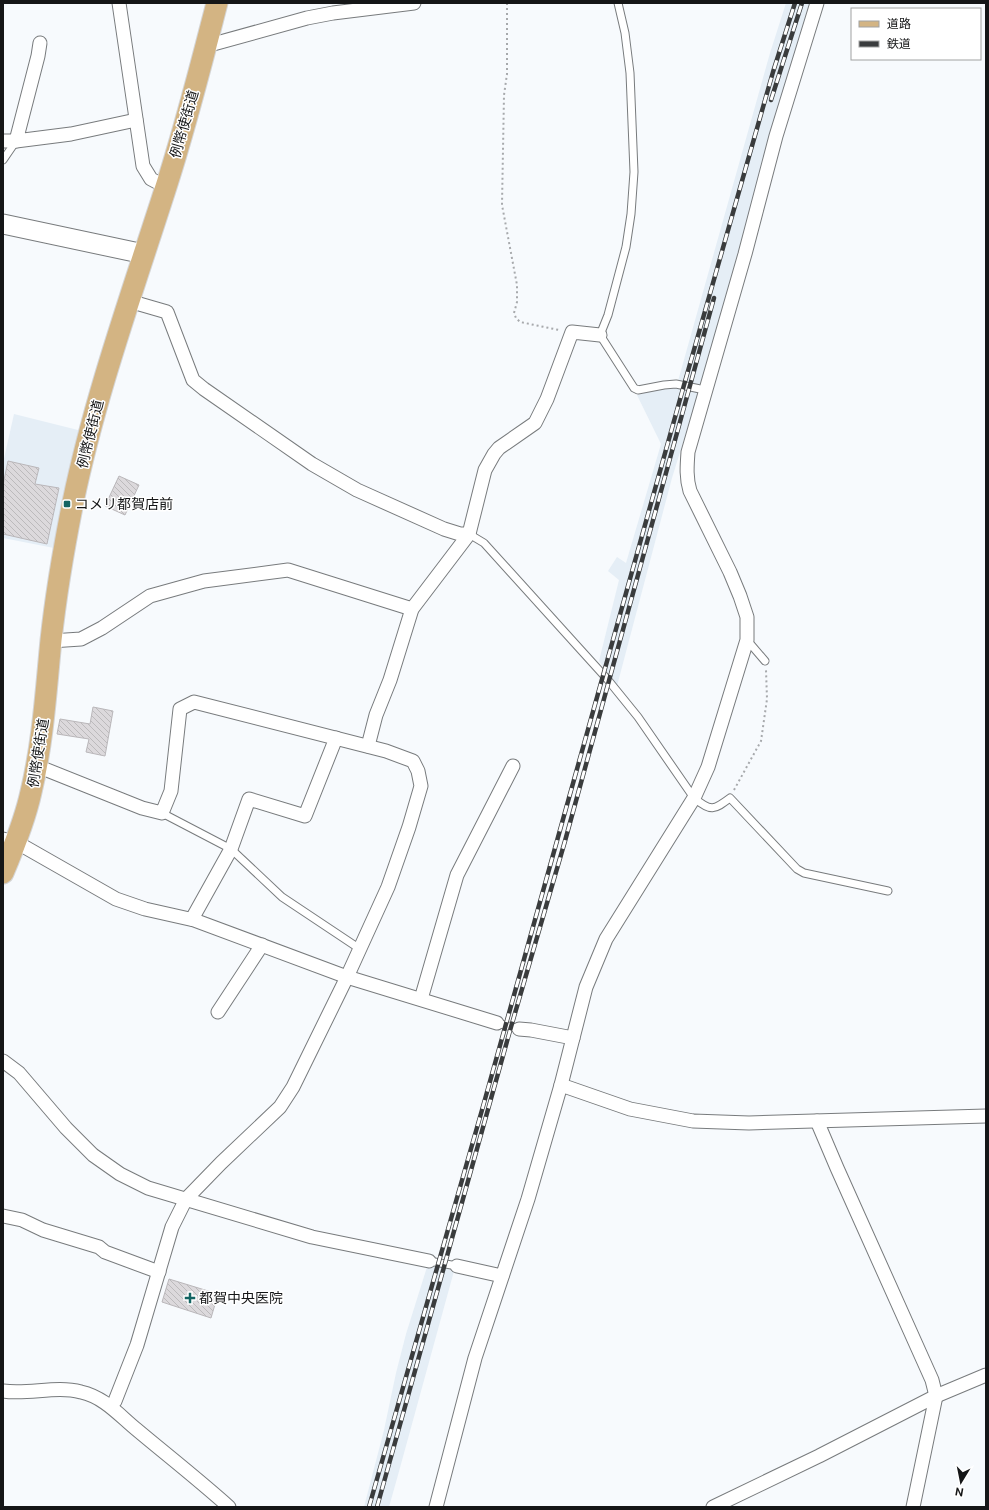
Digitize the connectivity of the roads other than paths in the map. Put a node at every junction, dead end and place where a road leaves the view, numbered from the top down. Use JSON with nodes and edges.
{"nodes":[{"id":1,"x":118,"y":3,"type":"edge"},
{"id":2,"x":217,"y":3,"type":"edge"},
{"id":3,"x":414,"y":3,"type":"edge"},
{"id":4,"x":618,"y":3,"type":"edge"},
{"id":5,"x":817,"y":3,"type":"edge"},
{"id":6,"x":40,"y":43,"type":"dead end"},
{"id":7,"x":206,"y":46,"type":"junction"},
{"id":8,"x":136,"y":120,"type":"junction"},
{"id":9,"x":9,"y":141,"type":"edge"},
{"id":10,"x":3,"y":160,"type":"edge"},
{"id":11,"x":166,"y":187,"type":"junction"},
{"id":12,"x":3,"y":224,"type":"edge"},
{"id":13,"x":144,"y":254,"type":"junction"},
{"id":14,"x":129,"y":302,"type":"junction"},
{"id":15,"x":600,"y":335,"type":"junction"},
{"id":16,"x":705,"y":390,"type":"junction"},
{"id":17,"x":469,"y":534,"type":"junction"},
{"id":18,"x":412,"y":609,"type":"junction"},
{"id":19,"x":747,"y":640,"type":"junction"},
{"id":20,"x":51,"y":641,"type":"junction"},
{"id":21,"x":765,"y":661,"type":"road end"},
{"id":22,"x":336,"y":738,"type":"junction"},
{"id":23,"x":368,"y":746,"type":"junction"},
{"id":24,"x":37,"y":766,"type":"junction"},
{"id":25,"x":513,"y":766,"type":"dead end"},
{"id":26,"x":694,"y":798,"type":"junction"},
{"id":27,"x":162,"y":813,"type":"junction"},
{"id":28,"x":10,"y":841,"type":"edge"},
{"id":29,"x":231,"y":849,"type":"junction"},
{"id":30,"x":3,"y":873,"type":"edge"},
{"id":31,"x":888,"y":891,"type":"dead end"},
{"id":32,"x":192,"y":919,"type":"junction"},
{"id":33,"x":262,"y":945,"type":"junction"},
{"id":34,"x":360,"y":949,"type":"junction"},
{"id":35,"x":347,"y":977,"type":"junction"},
{"id":36,"x":421,"y":999,"type":"junction"},
{"id":37,"x":218,"y":1012,"type":"dead end"},
{"id":38,"x":497,"y":1023,"type":"joint"},
{"id":39,"x":519,"y":1029,"type":"joint"},
{"id":40,"x":573,"y":1038,"type":"junction"},
{"id":41,"x":3,"y":1061,"type":"edge"},
{"id":42,"x":561,"y":1085,"type":"junction"},
{"id":43,"x":986,"y":1116,"type":"edge"},
{"id":44,"x":817,"y":1121,"type":"junction"},
{"id":45,"x":186,"y":1199,"type":"junction"},
{"id":46,"x":3,"y":1216,"type":"edge"},
{"id":47,"x":429,"y":1261,"type":"joint"},
{"id":48,"x":457,"y":1266,"type":"joint"},
{"id":49,"x":159,"y":1272,"type":"junction"},
{"id":50,"x":502,"y":1276,"type":"junction"},
{"id":51,"x":986,"y":1375,"type":"edge"},
{"id":52,"x":3,"y":1391,"type":"edge"},
{"id":53,"x":936,"y":1396,"type":"junction"},
{"id":54,"x":111,"y":1406,"type":"junction"},
{"id":55,"x":229,"y":1507,"type":"edge"},
{"id":56,"x":436,"y":1507,"type":"edge"},
{"id":57,"x":713,"y":1507,"type":"edge"},
{"id":58,"x":913,"y":1507,"type":"edge"}],
"edges":[{"from":1,"to":8,"type":"street"},
{"from":2,"to":7,"type":"main road","name":"例幣使街道"},
{"from":3,"to":7,"type":"street"},
{"from":4,"to":15,"type":"lane"},
{"from":5,"to":16,"type":"street"},
{"from":6,"to":9,"type":"street"},
{"from":7,"to":11,"type":"main road","name":"例幣使街道"},
{"from":8,"to":9,"type":"street"},
{"from":8,"to":11,"type":"street"},
{"from":9,"to":10,"type":"lane"},
{"from":11,"to":13,"type":"main road","name":"例幣使街道"},
{"from":12,"to":13,"type":"street"},
{"from":13,"to":14,"type":"main road","name":"例幣使街道"},
{"from":14,"to":17,"type":"street"},
{"from":14,"to":20,"type":"main road","name":"例幣使街道"},
{"from":15,"to":16,"type":"lane"},
{"from":15,"to":17,"type":"street"},
{"from":16,"to":19,"type":"street"},
{"from":17,"to":18,"type":"street"},
{"from":17,"to":26,"type":"lane"},
{"from":18,"to":20,"type":"street"},
{"from":18,"to":23,"type":"street"},
{"from":19,"to":21,"type":"lane"},
{"from":19,"to":26,"type":"street"},
{"from":20,"to":24,"type":"main road","name":"例幣使街道"},
{"from":22,"to":23,"type":"street"},
{"from":22,"to":27,"type":"street"},
{"from":22,"to":29,"type":"street"},
{"from":23,"to":34,"type":"street"},
{"from":24,"to":27,"type":"street"},
{"from":24,"to":28,"type":"main road","name":"例幣使街道"},
{"from":25,"to":36,"type":"street"},
{"from":26,"to":31,"type":"lane"},
{"from":26,"to":40,"type":"street"},
{"from":27,"to":29,"type":"lane"},
{"from":28,"to":30,"type":"main road","name":"例幣使街道"},
{"from":28,"to":32,"type":"street"},
{"from":29,"to":32,"type":"street"},
{"from":29,"to":34,"type":"lane"},
{"from":32,"to":33,"type":"street"},
{"from":33,"to":35,"type":"street"},
{"from":33,"to":37,"type":"street"},
{"from":34,"to":35,"type":"street"},
{"from":35,"to":36,"type":"street"},
{"from":35,"to":45,"type":"street"},
{"from":36,"to":38,"type":"street"},
{"from":38,"to":39,"type":"lane"},
{"from":39,"to":40,"type":"street"},
{"from":40,"to":42,"type":"street"},
{"from":41,"to":45,"type":"street"},
{"from":42,"to":44,"type":"street"},
{"from":42,"to":50,"type":"street"},
{"from":43,"to":44,"type":"street"},
{"from":44,"to":53,"type":"street"},
{"from":45,"to":47,"type":"street"},
{"from":45,"to":49,"type":"street"},
{"from":46,"to":49,"type":"street"},
{"from":47,"to":48,"type":"lane"},
{"from":48,"to":50,"type":"street"},
{"from":49,"to":54,"type":"street"},
{"from":50,"to":56,"type":"street"},
{"from":51,"to":53,"type":"street"},
{"from":52,"to":54,"type":"street"},
{"from":53,"to":57,"type":"street"},
{"from":53,"to":58,"type":"street"},
{"from":54,"to":55,"type":"street"}]}
